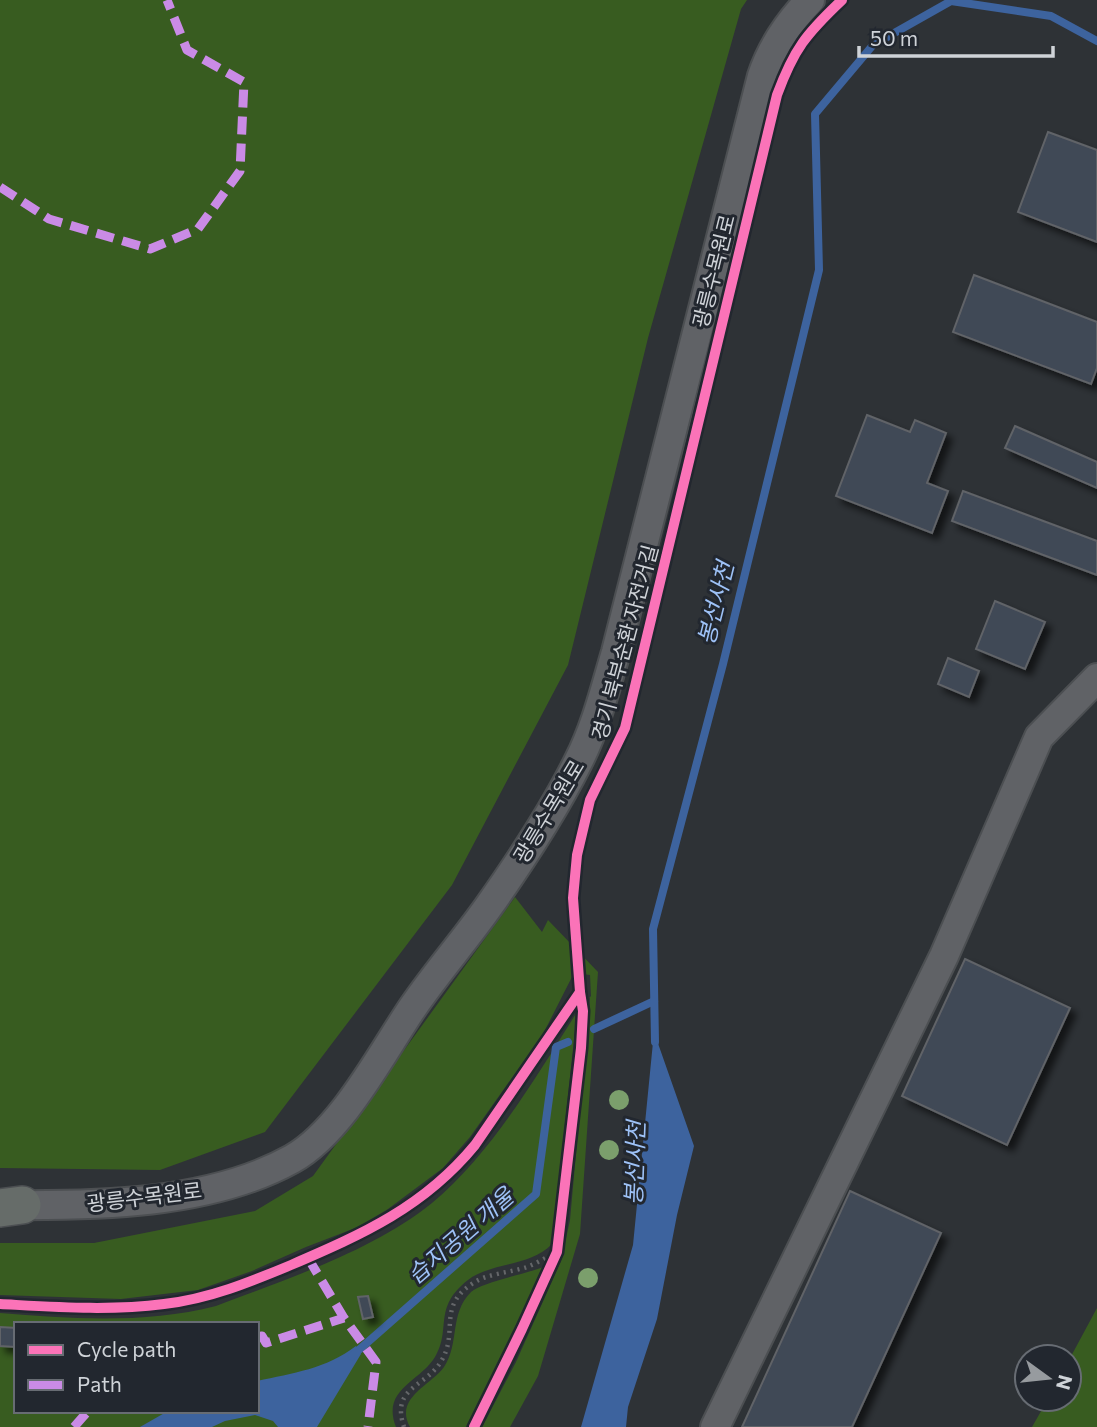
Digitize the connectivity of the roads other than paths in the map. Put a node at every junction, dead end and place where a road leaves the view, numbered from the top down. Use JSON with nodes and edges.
{"nodes":[{"id":1,"x":810,"y":0,"type":"edge"},
{"id":2,"x":1097,"y":678,"type":"edge"},
{"id":3,"x":7,"y":1206,"type":"edge"},
{"id":4,"x":715,"y":1427,"type":"edge"}],
"edges":[{"from":1,"to":3,"type":"street","name":"광릉수목원로"},
{"from":2,"to":4,"type":"street"}]}
